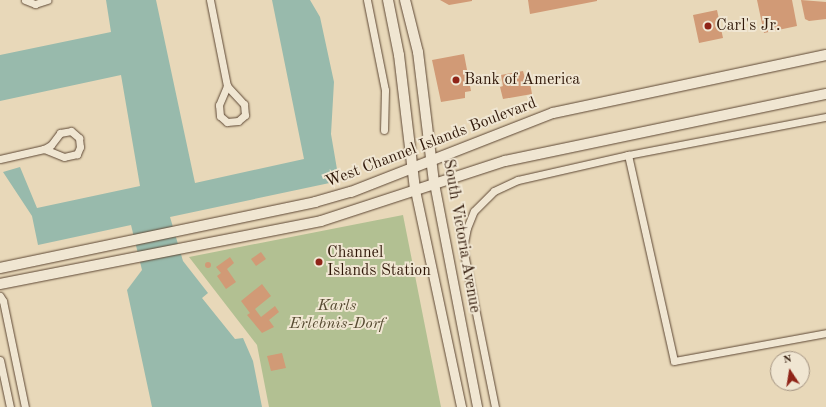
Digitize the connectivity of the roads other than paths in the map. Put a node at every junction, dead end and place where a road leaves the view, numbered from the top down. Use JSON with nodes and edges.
{"nodes":[{"id":1,"x":26,"y":0,"type":"edge"},
{"id":2,"x":47,"y":0,"type":"edge"},
{"id":3,"x":210,"y":0,"type":"edge"},
{"id":4,"x":367,"y":0,"type":"edge"},
{"id":5,"x":388,"y":0,"type":"edge"},
{"id":6,"x":405,"y":0,"type":"edge"},
{"id":7,"x":826,"y":55,"type":"edge"},
{"id":8,"x":227,"y":86,"type":"junction"},
{"id":9,"x":826,"y":94,"type":"edge"},
{"id":10,"x":826,"y":117,"type":"edge"},
{"id":11,"x":384,"y":130,"type":"dead end"},
{"id":12,"x":44,"y":149,"type":"junction"},
{"id":13,"x":628,"y":155,"type":"junction"},
{"id":14,"x":0,"y":159,"type":"edge"},
{"id":15,"x":431,"y":160,"type":"junction"},
{"id":16,"x":413,"y":167,"type":"junction"},
{"id":17,"x":434,"y":182,"type":"junction"},
{"id":18,"x":416,"y":190,"type":"junction"},
{"id":19,"x":0,"y":268,"type":"edge"},
{"id":20,"x":0,"y":284,"type":"edge"},
{"id":21,"x":0,"y":296,"type":"edge"},
{"id":22,"x":826,"y":333,"type":"edge"},
{"id":23,"x":0,"y":360,"type":"edge"},
{"id":24,"x":10,"y":407,"type":"edge"},
{"id":25,"x":25,"y":407,"type":"edge"},
{"id":26,"x":461,"y":407,"type":"edge"},
{"id":27,"x":477,"y":407,"type":"edge"},
{"id":28,"x":495,"y":407,"type":"edge"}],
"edges":[{"from":1,"to":2,"type":"street"},
{"from":3,"to":8,"type":"street"},
{"from":4,"to":11,"type":"street"},
{"from":5,"to":16,"type":"main road","name":"South Victoria Avenue"},
{"from":6,"to":15,"type":"main road","name":"South Victoria Avenue"},
{"from":7,"to":15,"type":"main road","name":"West Channel Islands Boulevard"},
{"from":8,"to":8,"type":"street"},
{"from":9,"to":17,"type":"main road"},
{"from":10,"to":13,"type":"street"},
{"from":12,"to":12,"type":"street"},
{"from":12,"to":14,"type":"street"},
{"from":13,"to":22,"type":"street"},
{"from":13,"to":28,"type":"street"},
{"from":15,"to":16,"type":"main road","name":"West Channel Islands Boulevard"},
{"from":15,"to":17,"type":"main road","name":"South Victoria Avenue"},
{"from":16,"to":18,"type":"main road","name":"South Victoria Avenue"},
{"from":16,"to":19,"type":"main road","name":"West Channel Islands Boulevard"},
{"from":17,"to":18,"type":"main road"},
{"from":17,"to":27,"type":"street","name":"South Victoria Avenue"},
{"from":18,"to":20,"type":"main road"},
{"from":18,"to":26,"type":"street","name":"South Victoria Avenue"},
{"from":21,"to":25,"type":"street"},
{"from":23,"to":24,"type":"street"}]}
